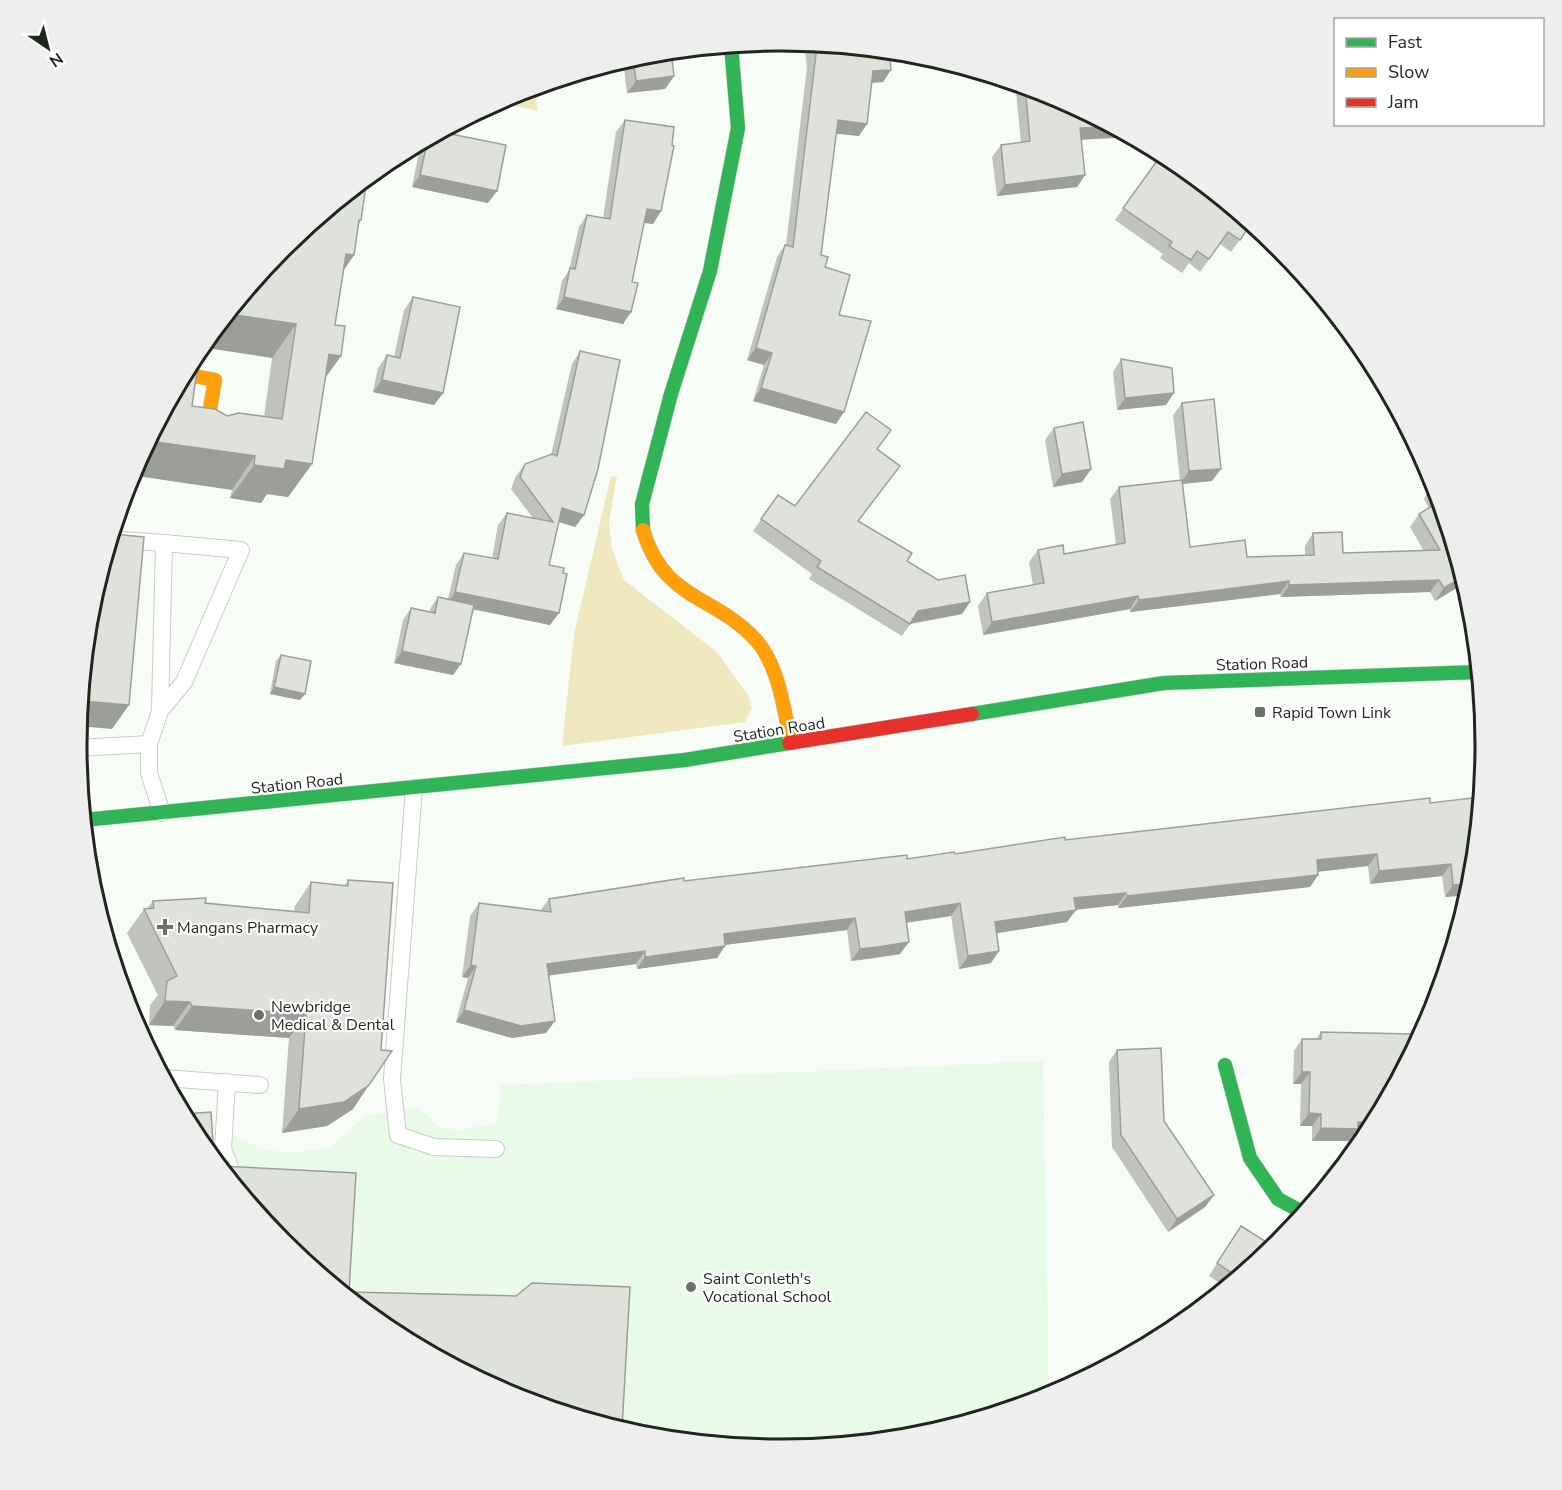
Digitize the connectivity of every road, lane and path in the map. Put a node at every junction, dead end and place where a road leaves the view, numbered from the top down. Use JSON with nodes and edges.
{"nodes":[{"id":1,"x":732,"y":52,"type":"edge"},
{"id":2,"x":194,"y":376,"type":"edge"},
{"id":3,"x":206,"y":430,"type":"edge"},
{"id":4,"x":118,"y":540,"type":"edge"},
{"id":5,"x":164,"y":543,"type":"junction"},
{"id":6,"x":1471,"y":672,"type":"edge"},
{"id":7,"x":160,"y":711,"type":"junction"},
{"id":8,"x":792,"y":743,"type":"junction"},
{"id":9,"x":149,"y":744,"type":"junction"},
{"id":10,"x":87,"y":747,"type":"edge"},
{"id":11,"x":414,"y":789,"type":"junction"},
{"id":12,"x":162,"y":813,"type":"junction"},
{"id":13,"x":91,"y":819,"type":"edge"},
{"id":14,"x":1225,"y":1065,"type":"dead end"},
{"id":15,"x":172,"y":1078,"type":"edge"},
{"id":16,"x":227,"y":1082,"type":"junction"},
{"id":17,"x":260,"y":1085,"type":"dead end"},
{"id":18,"x":496,"y":1149,"type":"dead end"},
{"id":19,"x":230,"y":1167,"type":"edge"},
{"id":20,"x":1297,"y":1209,"type":"edge"}],
"edges":[{"from":1,"to":8,"type":"main road"},
{"from":2,"to":3,"type":"main road"},
{"from":4,"to":5,"type":"lane"},
{"from":5,"to":7,"type":"lane"},
{"from":5,"to":7,"type":"lane"},
{"from":6,"to":8,"type":"main road","name":"Station Road"},
{"from":7,"to":9,"type":"lane"},
{"from":8,"to":11,"type":"main road","name":"Station Road"},
{"from":9,"to":10,"type":"lane"},
{"from":9,"to":12,"type":"lane"},
{"from":11,"to":12,"type":"main road","name":"Station Road"},
{"from":11,"to":18,"type":"lane"},
{"from":12,"to":13,"type":"main road","name":"Station Road"},
{"from":14,"to":20,"type":"main road"},
{"from":15,"to":16,"type":"lane"},
{"from":16,"to":17,"type":"lane"},
{"from":16,"to":19,"type":"lane"}]}
